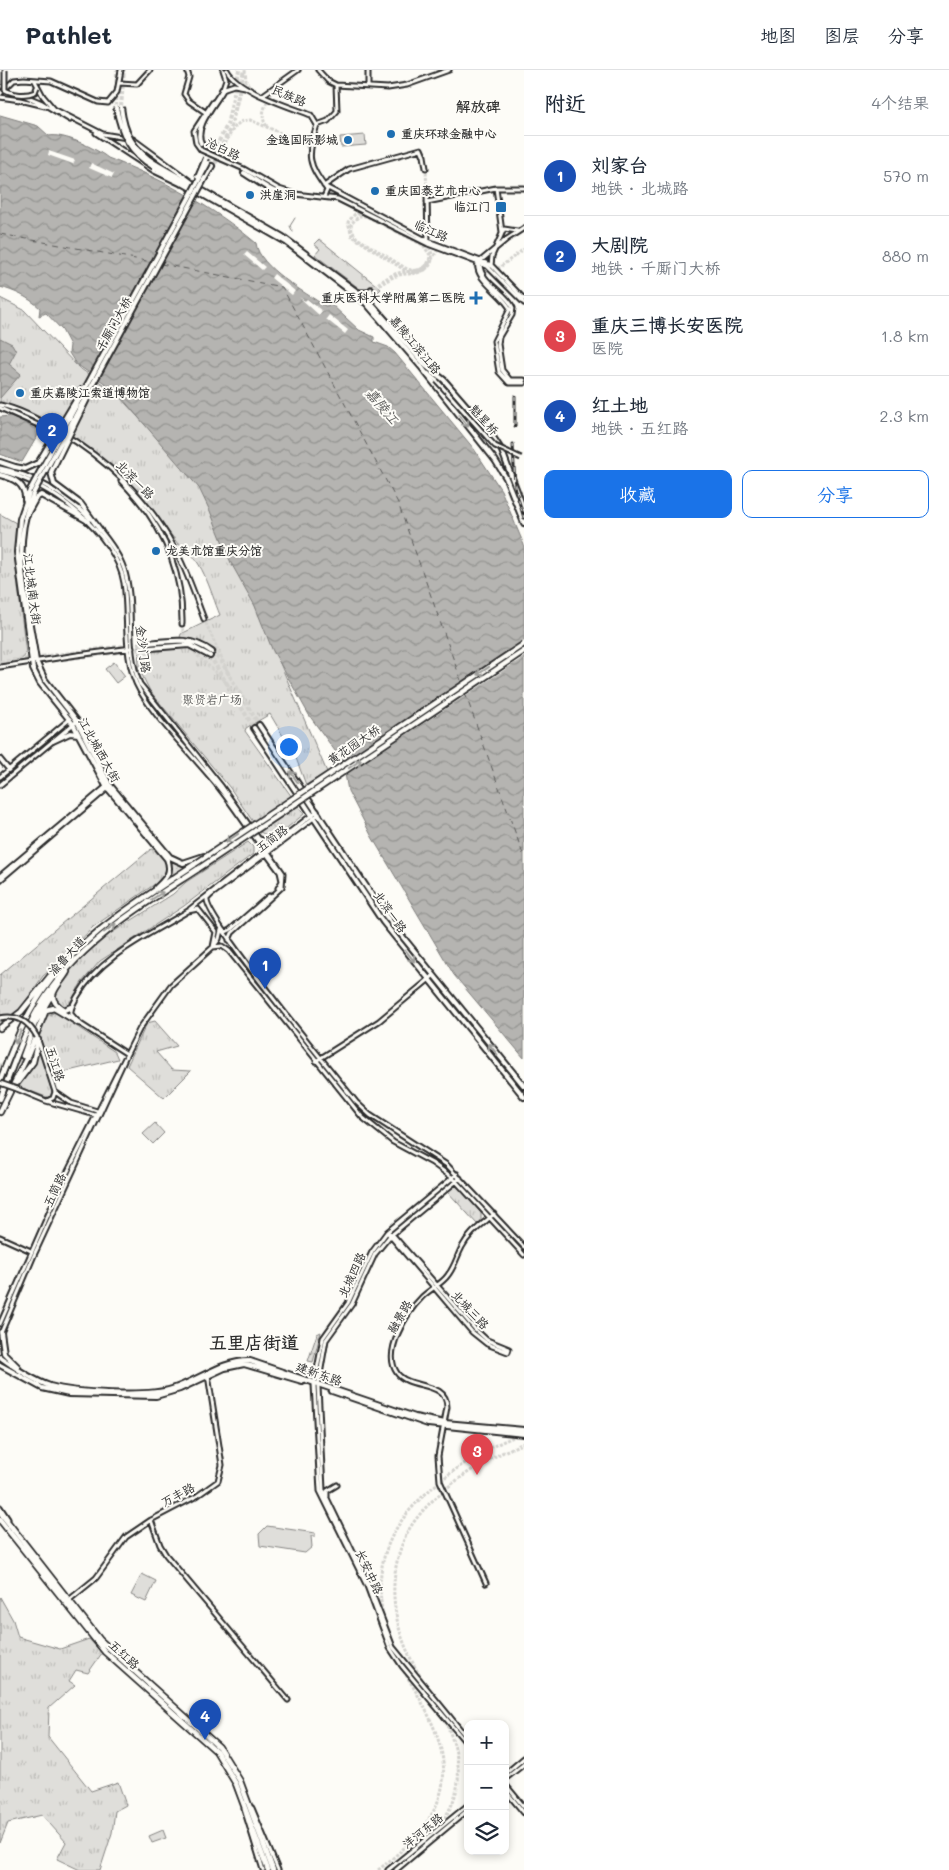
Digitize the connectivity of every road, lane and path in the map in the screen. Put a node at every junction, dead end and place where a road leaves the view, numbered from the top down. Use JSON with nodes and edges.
{"nodes":[{"id":1,"x":5,"y":70,"type":"edge"},
{"id":2,"x":121,"y":70,"type":"edge"},
{"id":3,"x":150,"y":70,"type":"edge"},
{"id":4,"x":187,"y":70,"type":"edge"},
{"id":5,"x":225,"y":70,"type":"edge"},
{"id":6,"x":298,"y":70,"type":"edge"},
{"id":7,"x":318,"y":70,"type":"edge"},
{"id":8,"x":368,"y":70,"type":"edge"},
{"id":9,"x":449,"y":70,"type":"edge"},
{"id":10,"x":36,"y":84,"type":"junction"},
{"id":11,"x":119,"y":84,"type":"junction"},
{"id":12,"x":336,"y":85,"type":"junction"},
{"id":13,"x":245,"y":87,"type":"junction"},
{"id":14,"x":368,"y":87,"type":"junction"},
{"id":15,"x":8,"y":88,"type":"junction"},
{"id":16,"x":223,"y":89,"type":"junction"},
{"id":17,"x":22,"y":94,"type":"junction"},
{"id":18,"x":263,"y":95,"type":"junction"},
{"id":19,"x":0,"y":96,"type":"edge"},
{"id":20,"x":11,"y":98,"type":"junction"},
{"id":21,"x":121,"y":106,"type":"tunnel mouth"},
{"id":22,"x":48,"y":107,"type":"junction"},
{"id":23,"x":116,"y":107,"type":"tunnel mouth"},
{"id":24,"x":205,"y":112,"type":"junction"},
{"id":25,"x":317,"y":125,"type":"junction"},
{"id":26,"x":114,"y":138,"type":"junction"},
{"id":27,"x":201,"y":143,"type":"tunnel mouth"},
{"id":28,"x":114,"y":144,"type":"junction"},
{"id":29,"x":426,"y":168,"type":"tunnel mouth"},
{"id":30,"x":244,"y":172,"type":"tunnel mouth"},
{"id":31,"x":324,"y":186,"type":"junction"},
{"id":32,"x":496,"y":188,"type":"junction"},
{"id":33,"x":524,"y":188,"type":"edge"},
{"id":34,"x":195,"y":189,"type":"junction"},
{"id":35,"x":204,"y":190,"type":"junction"},
{"id":36,"x":295,"y":194,"type":"junction"},
{"id":37,"x":427,"y":196,"type":"tunnel mouth"},
{"id":38,"x":324,"y":198,"type":"junction"},
{"id":39,"x":428,"y":202,"type":"junction"},
{"id":40,"x":524,"y":228,"type":"edge"},
{"id":41,"x":518,"y":231,"type":"junction"},
{"id":42,"x":502,"y":232,"type":"junction"},
{"id":43,"x":282,"y":238,"type":"junction"},
{"id":44,"x":428,"y":241,"type":"junction"},
{"id":45,"x":497,"y":246,"type":"junction"},
{"id":46,"x":480,"y":263,"type":"junction"},
{"id":47,"x":491,"y":267,"type":"junction"},
{"id":48,"x":486,"y":277,"type":"junction"},
{"id":49,"x":359,"y":292,"type":"junction"},
{"id":50,"x":368,"y":300,"type":"junction"},
{"id":51,"x":524,"y":301,"type":"edge"},
{"id":52,"x":98,"y":370,"type":"junction"},
{"id":53,"x":424,"y":370,"type":"junction"},
{"id":54,"x":524,"y":382,"type":"edge"},
{"id":55,"x":0,"y":406,"type":"edge"},
{"id":56,"x":522,"y":459,"type":"edge"},
{"id":57,"x":0,"y":462,"type":"edge"},
{"id":58,"x":0,"y":471,"type":"edge"},
{"id":59,"x":32,"y":491,"type":"junction"},
{"id":60,"x":22,"y":510,"type":"junction"},
{"id":61,"x":524,"y":510,"type":"edge"},
{"id":62,"x":23,"y":519,"type":"junction"},
{"id":63,"x":88,"y":521,"type":"junction"},
{"id":64,"x":524,"y":523,"type":"edge"},
{"id":65,"x":100,"y":530,"type":"junction"},
{"id":66,"x":204,"y":619,"type":"tunnel mouth"},
{"id":67,"x":182,"y":624,"type":"tunnel mouth"},
{"id":68,"x":524,"y":644,"type":"edge"},
{"id":69,"x":131,"y":648,"type":"junction"},
{"id":70,"x":524,"y":651,"type":"edge"},
{"id":71,"x":212,"y":652,"type":"tunnel mouth"},
{"id":72,"x":210,"y":656,"type":"tunnel mouth"},
{"id":73,"x":34,"y":661,"type":"junction"},
{"id":74,"x":0,"y":668,"type":"edge"},
{"id":75,"x":74,"y":716,"type":"junction"},
{"id":76,"x":70,"y":719,"type":"junction"},
{"id":77,"x":75,"y":722,"type":"junction"},
{"id":78,"x":259,"y":725,"type":"tunnel mouth"},
{"id":79,"x":254,"y":728,"type":"tunnel mouth"},
{"id":80,"x":79,"y":735,"type":"junction"},
{"id":81,"x":53,"y":741,"type":"junction"},
{"id":82,"x":0,"y":759,"type":"edge"},
{"id":83,"x":9,"y":770,"type":"junction"},
{"id":84,"x":0,"y":777,"type":"edge"},
{"id":85,"x":0,"y":785,"type":"edge"},
{"id":86,"x":108,"y":786,"type":"junction"},
{"id":87,"x":318,"y":813,"type":"junction"},
{"id":88,"x":313,"y":816,"type":"junction"},
{"id":89,"x":257,"y":836,"type":"junction"},
{"id":90,"x":278,"y":841,"type":"junction"},
{"id":91,"x":266,"y":852,"type":"junction"},
{"id":92,"x":194,"y":862,"type":"junction"},
{"id":93,"x":198,"y":868,"type":"joint"},
{"id":94,"x":0,"y":876,"type":"edge"},
{"id":95,"x":0,"y":880,"type":"edge"},
{"id":96,"x":150,"y":893,"type":"junction"},
{"id":97,"x":199,"y":900,"type":"junction"},
{"id":98,"x":206,"y":902,"type":"junction"},
{"id":99,"x":188,"y":912,"type":"junction"},
{"id":100,"x":221,"y":930,"type":"junction"},
{"id":101,"x":229,"y":941,"type":"junction"},
{"id":102,"x":213,"y":947,"type":"junction"},
{"id":103,"x":74,"y":960,"type":"junction"},
{"id":104,"x":63,"y":963,"type":"junction"},
{"id":105,"x":433,"y":976,"type":"junction"},
{"id":106,"x":428,"y":980,"type":"junction"},
{"id":107,"x":53,"y":992,"type":"junction"},
{"id":108,"x":71,"y":1008,"type":"junction"},
{"id":109,"x":0,"y":1018,"type":"edge"},
{"id":110,"x":79,"y":1023,"type":"junction"},
{"id":111,"x":0,"y":1028,"type":"edge"},
{"id":112,"x":38,"y":1039,"type":"junction"},
{"id":113,"x":127,"y":1054,"type":"junction"},
{"id":114,"x":23,"y":1056,"type":"dead end"},
{"id":115,"x":322,"y":1057,"type":"junction"},
{"id":116,"x":316,"y":1061,"type":"junction"},
{"id":117,"x":0,"y":1081,"type":"edge"},
{"id":118,"x":524,"y":1086,"type":"edge"},
{"id":119,"x":10,"y":1092,"type":"junction"},
{"id":120,"x":55,"y":1092,"type":"junction"},
{"id":121,"x":524,"y":1097,"type":"edge"},
{"id":122,"x":0,"y":1099,"type":"edge"},
{"id":123,"x":46,"y":1101,"type":"junction"},
{"id":124,"x":0,"y":1112,"type":"edge"},
{"id":125,"x":98,"y":1113,"type":"junction"},
{"id":126,"x":459,"y":1176,"type":"junction"},
{"id":127,"x":455,"y":1180,"type":"junction"},
{"id":128,"x":494,"y":1214,"type":"junction"},
{"id":129,"x":489,"y":1218,"type":"junction"},
{"id":130,"x":389,"y":1234,"type":"junction"},
{"id":131,"x":0,"y":1238,"type":"edge"},
{"id":132,"x":524,"y":1247,"type":"edge"},
{"id":133,"x":31,"y":1251,"type":"junction"},
{"id":134,"x":524,"y":1255,"type":"edge"},
{"id":135,"x":435,"y":1287,"type":"junction"},
{"id":136,"x":0,"y":1324,"type":"edge"},
{"id":137,"x":1,"y":1334,"type":"edge"},
{"id":138,"x":0,"y":1357,"type":"edge"},
{"id":139,"x":0,"y":1366,"type":"edge"},
{"id":140,"x":14,"y":1367,"type":"junction"},
{"id":141,"x":6,"y":1368,"type":"junction"},
{"id":142,"x":208,"y":1375,"type":"junction"},
{"id":143,"x":30,"y":1376,"type":"junction"},
{"id":144,"x":316,"y":1384,"type":"junction"},
{"id":145,"x":444,"y":1425,"type":"junction"},
{"id":146,"x":524,"y":1432,"type":"edge"},
{"id":147,"x":337,"y":1485,"type":"dead end"},
{"id":148,"x":329,"y":1502,"type":"junction"},
{"id":149,"x":0,"y":1507,"type":"edge"},
{"id":150,"x":0,"y":1512,"type":"edge"},
{"id":151,"x":0,"y":1520,"type":"edge"},
{"id":152,"x":151,"y":1520,"type":"junction"},
{"id":153,"x":2,"y":1527,"type":"edge"},
{"id":154,"x":14,"y":1530,"type":"junction"},
{"id":155,"x":17,"y":1541,"type":"junction"},
{"id":156,"x":486,"y":1584,"type":"dead end"},
{"id":157,"x":69,"y":1600,"type":"junction"},
{"id":158,"x":288,"y":1700,"type":"dead end"},
{"id":159,"x":464,"y":1734,"type":"edge"},
{"id":160,"x":464,"y":1740,"type":"edge"},
{"id":161,"x":524,"y":1758,"type":"edge"},
{"id":162,"x":524,"y":1764,"type":"edge"},
{"id":163,"x":509,"y":1771,"type":"edge"},
{"id":164,"x":509,"y":1776,"type":"edge"},
{"id":165,"x":509,"y":1789,"type":"edge"},
{"id":166,"x":509,"y":1795,"type":"tunnel mouth"},
{"id":167,"x":243,"y":1796,"type":"junction"},
{"id":168,"x":524,"y":1807,"type":"edge"},
{"id":169,"x":464,"y":1808,"type":"edge"},
{"id":170,"x":464,"y":1813,"type":"edge"},
{"id":171,"x":524,"y":1813,"type":"edge"},
{"id":172,"x":254,"y":1826,"type":"junction"},
{"id":173,"x":264,"y":1870,"type":"edge"},
{"id":174,"x":268,"y":1870,"type":"edge"},
{"id":175,"x":273,"y":1870,"type":"edge"},
{"id":176,"x":278,"y":1870,"type":"edge"},
{"id":177,"x":388,"y":1870,"type":"edge"},
{"id":178,"x":397,"y":1870,"type":"edge"}],
"edges":[{"from":1,"to":17,"type":"main road","bridge":true},
{"from":2,"to":11,"type":"main road"},
{"from":3,"to":11,"type":"main road"},
{"from":4,"to":24,"type":"main road"},
{"from":5,"to":13,"type":"main road","name":"民族路"},
{"from":5,"to":16,"type":"main road","name":"民族路"},
{"from":6,"to":18,"type":"main road"},
{"from":7,"to":12,"type":"main road"},
{"from":8,"to":14,"type":"main road"},
{"from":9,"to":14,"type":"main road"},
{"from":10,"to":11,"type":"main road"},
{"from":10,"to":15,"type":"main road"},
{"from":10,"to":17,"type":"main road","bridge":true},
{"from":10,"to":26,"type":"main road","name":"嘉陵江滨江路"},
{"from":12,"to":14,"type":"main road"},
{"from":12,"to":25,"type":"main road"},
{"from":13,"to":16,"type":"main road"},
{"from":13,"to":18,"type":"main road","name":"民族路"},
{"from":15,"to":19,"type":"main road"},
{"from":15,"to":20,"type":"main road"},
{"from":16,"to":24,"type":"main road","name":"沧白路"},
{"from":16,"to":27,"type":"main road"},
{"from":17,"to":22,"type":"main road"},
{"from":18,"to":25,"type":"main road","name":"民族路"},
{"from":19,"to":20,"type":"main road"},
{"from":20,"to":22,"type":"main road"},
{"from":21,"to":35,"type":"main road","name":"嘉陵江滨江路","bridge":true},
{"from":22,"to":28,"type":"main road","name":"嘉陵江滨江路"},
{"from":23,"to":34,"type":"main road","name":"嘉陵江滨江路","bridge":true},
{"from":24,"to":36,"type":"main road","name":"沧白路"},
{"from":25,"to":31,"type":"main road"},
{"from":26,"to":28,"type":"main road"},
{"from":26,"to":35,"type":"main road","name":"嘉陵江滨江路","bridge":true},
{"from":28,"to":34,"type":"main road","name":"嘉陵江滨江路","bridge":true},
{"from":29,"to":31,"type":"main road"},
{"from":30,"to":36,"type":"main road"},
{"from":31,"to":38,"type":"main road"},
{"from":31,"to":44,"type":"main road","name":"临江路"},
{"from":32,"to":33,"type":"main road"},
{"from":32,"to":39,"type":"main road"},
{"from":32,"to":42,"type":"main road"},
{"from":34,"to":43,"type":"main road","name":"嘉陵江滨江路"},
{"from":34,"to":52,"type":"main road","name":"千厮门大桥","bridge":true},
{"from":34,"to":52,"type":"main road","name":"千厮门大桥","bridge":true},
{"from":35,"to":43,"type":"main road","name":"嘉陵江滨江路"},
{"from":36,"to":38,"type":"main road","name":"沧白路"},
{"from":37,"to":39,"type":"main road"},
{"from":38,"to":46,"type":"main road","name":"临江路"},
{"from":39,"to":44,"type":"main road"},
{"from":40,"to":41,"type":"main road"},
{"from":41,"to":42,"type":"main road"},
{"from":41,"to":45,"type":"main road"},
{"from":42,"to":45,"type":"main road"},
{"from":43,"to":49,"type":"main road","name":"嘉陵江滨江路"},
{"from":43,"to":53,"type":"main road","name":"嘉陵江滨江路"},
{"from":44,"to":46,"type":"main road","name":"临江路"},
{"from":45,"to":46,"type":"main road"},
{"from":45,"to":47,"type":"main road"},
{"from":46,"to":47,"type":"main road","name":"临江路"},
{"from":46,"to":48,"type":"main road"},
{"from":46,"to":54,"type":"main road"},
{"from":47,"to":48,"type":"main road"},
{"from":47,"to":51,"type":"main road","name":"临江路"},
{"from":48,"to":54,"type":"main road"},
{"from":49,"to":50,"type":"main road","name":"嘉陵江滨江路"},
{"from":49,"to":50,"type":"main road"},
{"from":50,"to":61,"type":"main road","name":"嘉陵江滨江路"},
{"from":52,"to":57,"type":"main road","bridge":true},
{"from":52,"to":59,"type":"main road","name":"千厮门大桥","bridge":true},
{"from":52,"to":65,"type":"main road","bridge":true},
{"from":53,"to":56,"type":"main road","name":"魁星桥","bridge":true},
{"from":53,"to":64,"type":"main road","name":"嘉陵江滨江路","one_way":true},
{"from":55,"to":66,"type":"main road","name":"北滨一路"},
{"from":55,"to":67,"type":"main road","name":"北滨一路"},
{"from":58,"to":60,"type":"main road"},
{"from":58,"to":63,"type":"main road","name":"金沙门路"},
{"from":58,"to":65,"type":"main road","name":"金沙门路"},
{"from":59,"to":60,"type":"main road","name":"江北城南大街"},
{"from":59,"to":62,"type":"main road","name":"江北城南大街"},
{"from":60,"to":73,"type":"main road","name":"江北城南大街"},
{"from":62,"to":63,"type":"main road"},
{"from":62,"to":73,"type":"main road","name":"江北城南大街"},
{"from":63,"to":69,"type":"main road","name":"金沙门路"},
{"from":65,"to":69,"type":"main road","name":"金沙门路"},
{"from":68,"to":92,"type":"highway","name":"黄花园大桥","one_way":true,"bridge":true},
{"from":69,"to":73,"type":"main road"},
{"from":69,"to":89,"type":"main road","name":"金沙门路"},
{"from":69,"to":91,"type":"main road","name":"金沙门路"},
{"from":93,"to":70,"type":"highway","name":"黄花园大桥","one_way":true,"bridge":true},
{"from":71,"to":72,"type":"main road"},
{"from":73,"to":74,"type":"main road"},
{"from":73,"to":75,"type":"main road","name":"江北城西大街"},
{"from":73,"to":76,"type":"main road","name":"江北城西大街"},
{"from":75,"to":76,"type":"main road"},
{"from":75,"to":77,"type":"main road","name":"江北城西大街"},
{"from":76,"to":77,"type":"main road","name":"江北城西大街"},
{"from":76,"to":83,"type":"main road"},
{"from":77,"to":80,"type":"main road","name":"江北城西大街"},
{"from":77,"to":81,"type":"main road"},
{"from":77,"to":86,"type":"main road","name":"江北城西大街"},
{"from":87,"to":78,"type":"main road","name":"北滨一路","one_way":true},
{"from":79,"to":88,"type":"main road","name":"北滨一路"},
{"from":80,"to":81,"type":"main road"},
{"from":80,"to":86,"type":"main road","name":"江北城西大街"},
{"from":81,"to":85,"type":"main road"},
{"from":82,"to":83,"type":"main road"},
{"from":83,"to":84,"type":"main road"},
{"from":86,"to":92,"type":"main road","name":"江北城西大街"},
{"from":86,"to":94,"type":"main road"},
{"from":86,"to":95,"type":"main road"},
{"from":86,"to":96,"type":"main road","name":"江北城西大街"},
{"from":87,"to":88,"type":"main road","name":"五简路"},
{"from":87,"to":105,"type":"main road","name":"北滨一路"},
{"from":88,"to":90,"type":"main road","name":"五简路"},
{"from":88,"to":91,"type":"main road","name":"五简路"},
{"from":88,"to":106,"type":"main road","name":"北滨一路","one_way":true},
{"from":89,"to":90,"type":"main road"},
{"from":89,"to":91,"type":"main road","name":"金沙门路"},
{"from":90,"to":91,"type":"main road","name":"五简路"},
{"from":91,"to":97,"type":"main road","name":"五简路"},
{"from":91,"to":98,"type":"main road","name":"五简路"},
{"from":91,"to":100,"type":"main road"},
{"from":91,"to":101,"type":"main road"},
{"from":92,"to":96,"type":"highway","name":"渝鲁大道"},
{"from":103,"to":93,"type":"highway","name":"渝鲁大道","one_way":true},
{"from":96,"to":104,"type":"highway","name":"渝鲁大道"},
{"from":97,"to":98,"type":"main road"},
{"from":97,"to":99,"type":"main road","name":"五简路"},
{"from":98,"to":100,"type":"main road"},
{"from":99,"to":102,"type":"main road"},
{"from":99,"to":108,"type":"main road","name":"五简路"},
{"from":100,"to":101,"type":"main road"},
{"from":100,"to":102,"type":"main road","name":"五简路"},
{"from":101,"to":115,"type":"main road"},
{"from":102,"to":113,"type":"main road","name":"五简路"},
{"from":102,"to":116,"type":"main road"},
{"from":103,"to":107,"type":"highway"},
{"from":103,"to":122,"type":"highway","name":"渝鲁大道"},
{"from":104,"to":111,"type":"highway"},
{"from":104,"to":117,"type":"highway","name":"渝鲁大道","one_way":true},
{"from":105,"to":106,"type":"main road"},
{"from":118,"to":105,"type":"main road","name":"北滨一路","one_way":true},
{"from":106,"to":115,"type":"main road"},
{"from":106,"to":121,"type":"main road","name":"北滨一路"},
{"from":107,"to":108,"type":"highway"},
{"from":107,"to":114,"type":"highway"},
{"from":108,"to":110,"type":"main road"},
{"from":109,"to":112,"type":"main road","name":"五江路","bridge":true},
{"from":110,"to":113,"type":"main road"},
{"from":110,"to":119,"type":"highway"},
{"from":112,"to":119,"type":"highway"},
{"from":112,"to":120,"type":"main road","name":"五江路"},
{"from":113,"to":125,"type":"main road","name":"五简路"},
{"from":115,"to":116,"type":"main road"},
{"from":115,"to":126,"type":"main road"},
{"from":116,"to":127,"type":"main road"},
{"from":117,"to":123,"type":"main road","bridge":true},
{"from":119,"to":124,"type":"highway"},
{"from":120,"to":123,"type":"main road"},
{"from":120,"to":125,"type":"main road","name":"五江路"},
{"from":123,"to":125,"type":"main road"},
{"from":125,"to":133,"type":"main road","name":"五简路"},
{"from":125,"to":137,"type":"main road","name":"五简路"},
{"from":126,"to":127,"type":"main road","name":"北城四路"},
{"from":126,"to":128,"type":"main road"},
{"from":127,"to":129,"type":"main road"},
{"from":127,"to":130,"type":"main road","name":"北城四路"},
{"from":128,"to":129,"type":"main road","name":"融景路"},
{"from":128,"to":132,"type":"main road"},
{"from":129,"to":134,"type":"main road"},
{"from":129,"to":135,"type":"main road","name":"融景路"},
{"from":130,"to":135,"type":"main road","name":"北城三路"},
{"from":130,"to":144,"type":"main road","name":"北城四路"},
{"from":131,"to":133,"type":"main road"},
{"from":133,"to":136,"type":"main road","name":"五简路"},
{"from":135,"to":135,"type":"main road","name":"北城三路"},
{"from":135,"to":145,"type":"main road","name":"融景路"},
{"from":137,"to":143,"type":"main road"},
{"from":138,"to":140,"type":"main road","name":"建新东路"},
{"from":139,"to":141,"type":"main road"},
{"from":140,"to":141,"type":"main road"},
{"from":140,"to":143,"type":"main road","name":"建新东路"},
{"from":141,"to":142,"type":"main road","name":"建新东路"},
{"from":142,"to":143,"type":"main road","name":"建新东路"},
{"from":142,"to":144,"type":"main road","name":"建新东路"},
{"from":142,"to":152,"type":"main road","name":"万丰路"},
{"from":144,"to":145,"type":"main road","name":"建新东路"},
{"from":144,"to":148,"type":"main road","name":"长安中路"},
{"from":144,"to":160,"type":"main road","name":"长安中路"},
{"from":145,"to":146,"type":"main road","name":"建新东路"},
{"from":145,"to":156,"type":"main road"},
{"from":147,"to":148,"type":"main road"},
{"from":148,"to":159,"type":"main road","name":"长安中路"},
{"from":149,"to":154,"type":"main road","name":"五红路"},
{"from":150,"to":154,"type":"highway","name":"五红路"},
{"from":151,"to":155,"type":"highway","name":"五红路"},
{"from":152,"to":157,"type":"main road","name":"万丰路"},
{"from":152,"to":158,"type":"main road"},
{"from":153,"to":155,"type":"main road"},
{"from":154,"to":157,"type":"highway","name":"五红路"},
{"from":155,"to":167,"type":"highway","name":"五红路"},
{"from":157,"to":167,"type":"highway","name":"五红路"},
{"from":161,"to":163,"type":"main road"},
{"from":162,"to":164,"type":"main road"},
{"from":165,"to":168,"type":"main road"},
{"from":166,"to":171,"type":"main road"},
{"from":167,"to":172,"type":"highway","name":"五红路"},
{"from":167,"to":173,"type":"main road","name":"五红路"},
{"from":167,"to":176,"type":"main road","name":"五红路"},
{"from":169,"to":177,"type":"main road","name":"洋河东路"},
{"from":170,"to":178,"type":"main road","name":"洋河东路"},
{"from":172,"to":174,"type":"highway"},
{"from":172,"to":175,"type":"highway"}]}
